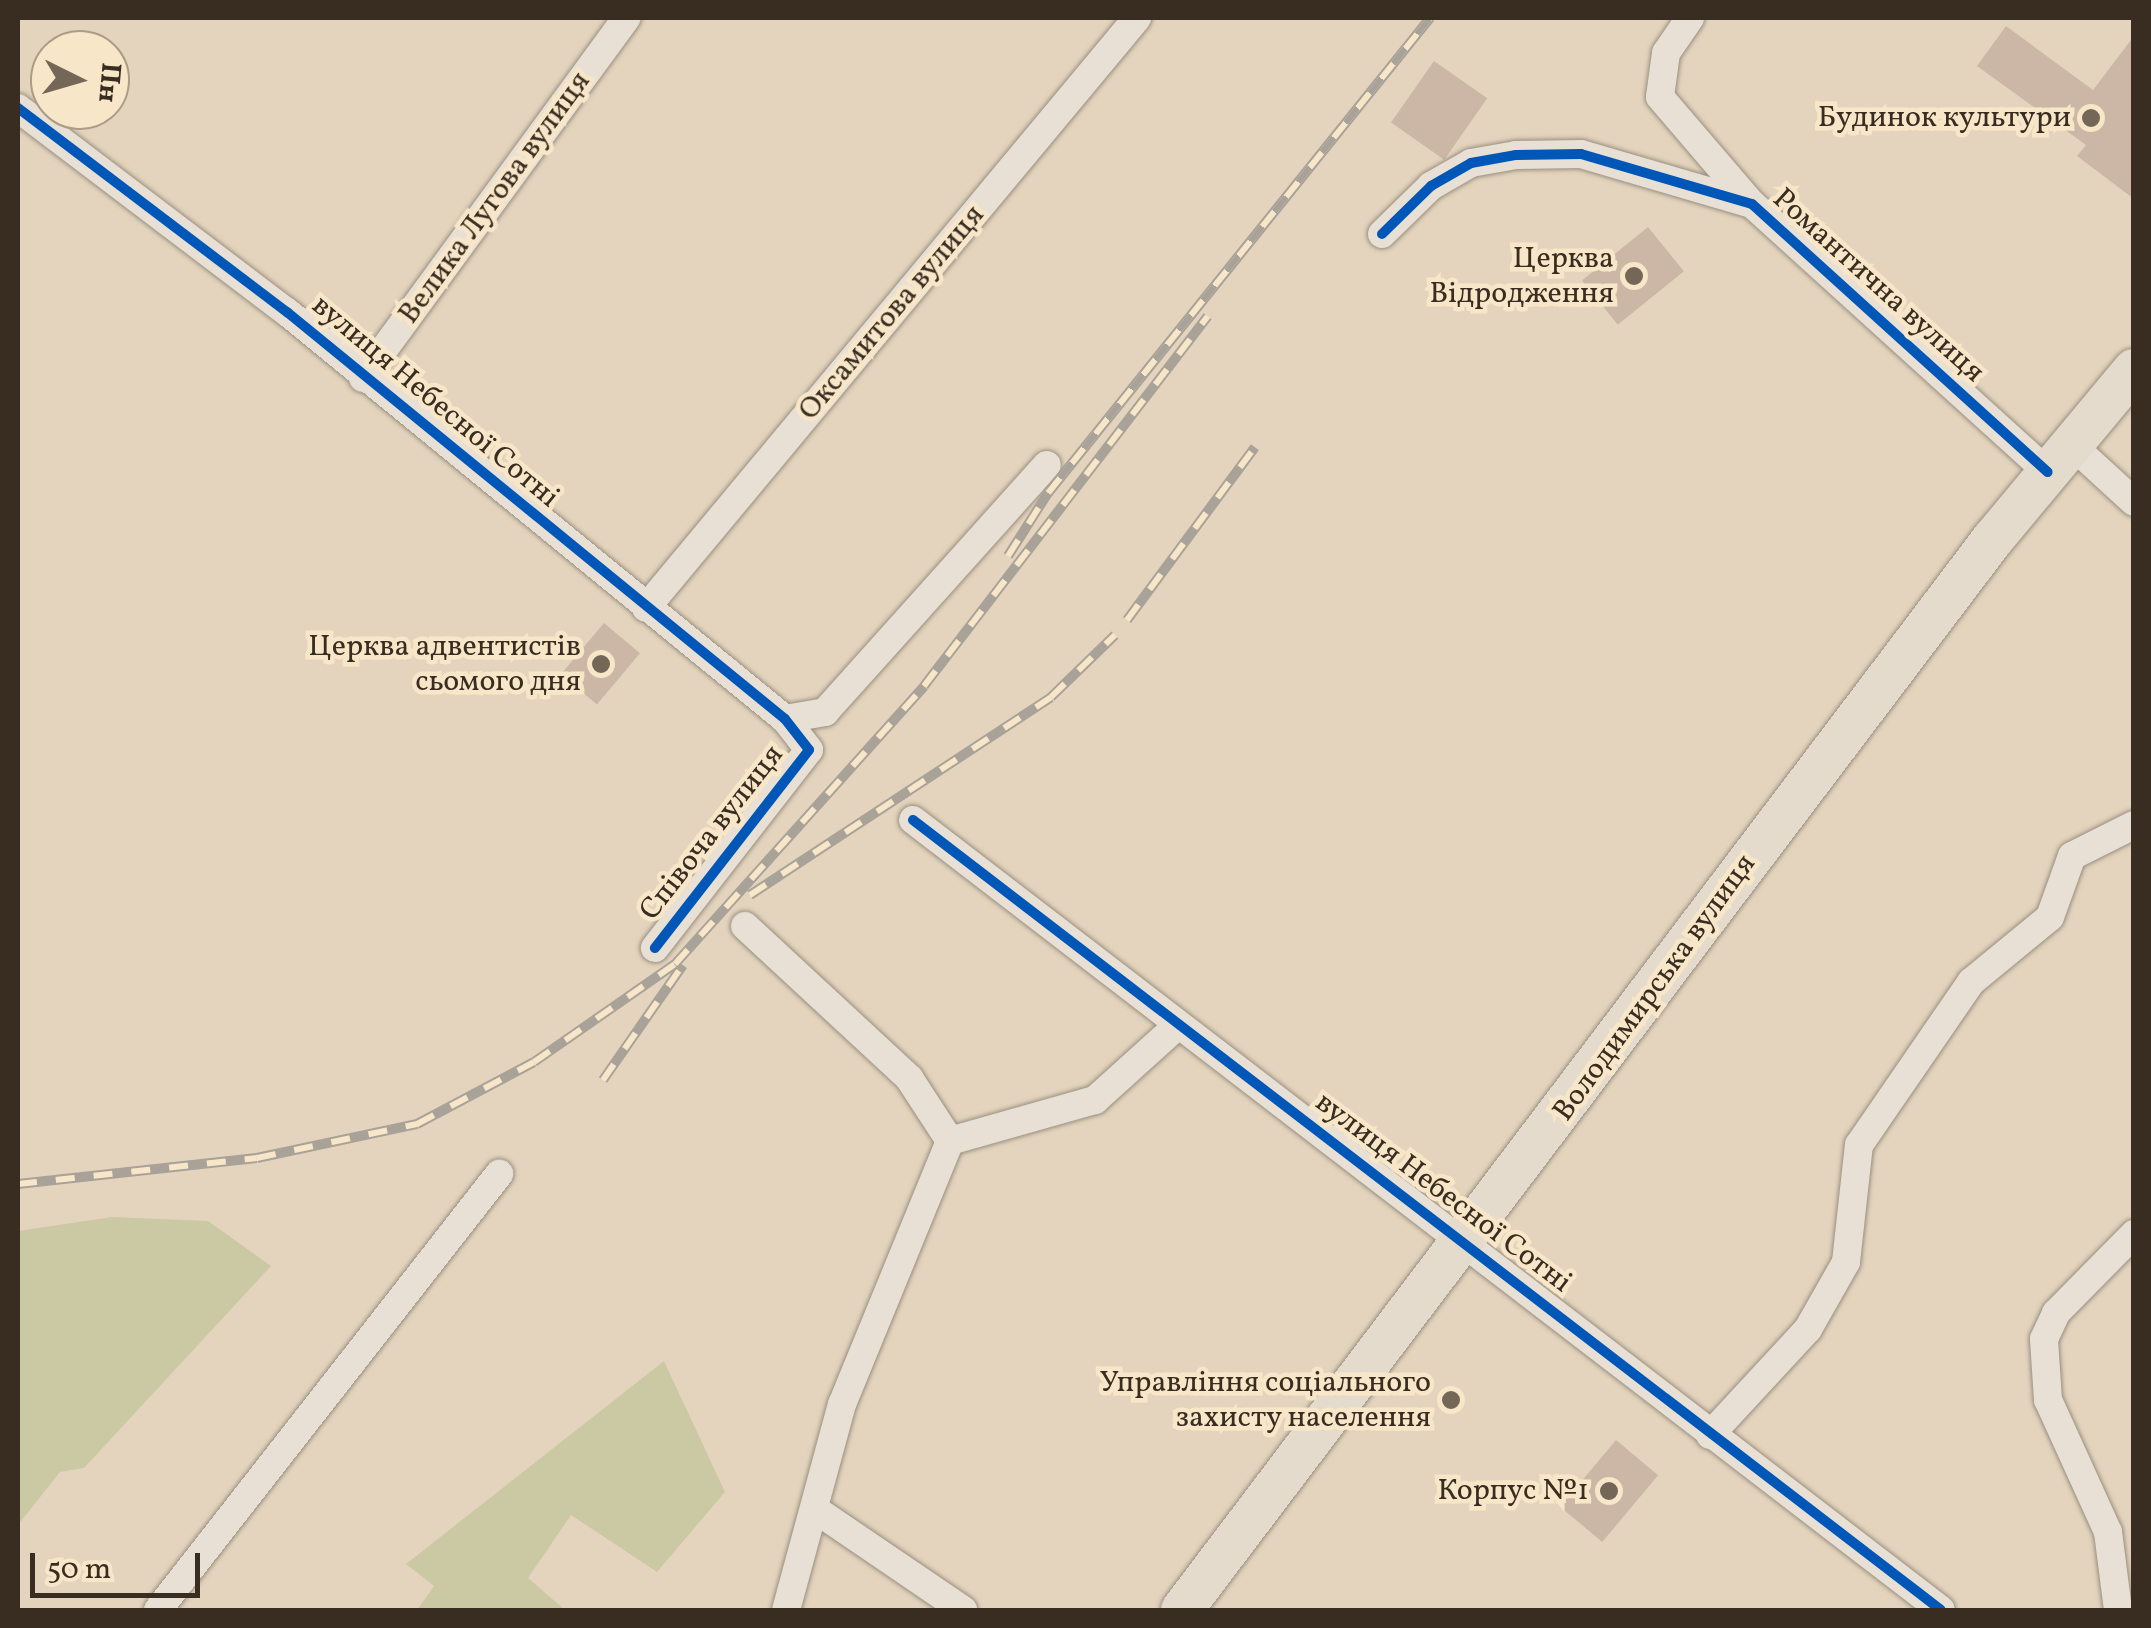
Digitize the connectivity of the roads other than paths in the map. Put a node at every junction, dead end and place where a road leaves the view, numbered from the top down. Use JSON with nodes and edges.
{"nodes":[{"id":1,"x":626,"y":18,"type":"edge"},
{"id":2,"x":1137,"y":18,"type":"edge"},
{"id":3,"x":1690,"y":18,"type":"edge"},
{"id":4,"x":18,"y":108,"type":"edge"},
{"id":5,"x":1752,"y":204,"type":"junction"},
{"id":6,"x":1382,"y":234,"type":"dead end"},
{"id":7,"x":2134,"y":370,"type":"edge"},
{"id":8,"x":363,"y":378,"type":"junction"},
{"id":9,"x":2061,"y":459,"type":"junction"},
{"id":10,"x":1048,"y":464,"type":"dead end"},
{"id":11,"x":2134,"y":502,"type":"edge"},
{"id":12,"x":646,"y":608,"type":"junction"},
{"id":13,"x":785,"y":719,"type":"junction"},
{"id":14,"x":808,"y":750,"type":"joint"},
{"id":15,"x":913,"y":820,"type":"dead end"},
{"id":16,"x":2134,"y":825,"type":"edge"},
{"id":17,"x":745,"y":926,"type":"dead end"},
{"id":18,"x":655,"y":948,"type":"dead end"},
{"id":19,"x":1178,"y":1025,"type":"junction"},
{"id":20,"x":950,"y":1141,"type":"junction"},
{"id":21,"x":499,"y":1174,"type":"dead end"},
{"id":22,"x":2134,"y":1234,"type":"edge"},
{"id":23,"x":1468,"y":1240,"type":"junction"},
{"id":24,"x":1710,"y":1435,"type":"junction"},
{"id":25,"x":816,"y":1510,"type":"junction"},
{"id":26,"x":158,"y":1610,"type":"edge"},
{"id":27,"x":786,"y":1610,"type":"edge"},
{"id":28,"x":963,"y":1610,"type":"edge"},
{"id":29,"x":1182,"y":1610,"type":"edge"},
{"id":30,"x":1940,"y":1610,"type":"edge"},
{"id":31,"x":2118,"y":1610,"type":"edge"}],
"edges":[{"from":1,"to":8,"type":"street","name":"Велика Лугова вулиця"},
{"from":2,"to":12,"type":"street","name":"Оксамитова вулиця"},
{"from":3,"to":5,"type":"street"},
{"from":4,"to":8,"type":"street","name":"вулиця Небесної Сотні"},
{"from":5,"to":6,"type":"street","name":"Романтична вулиця"},
{"from":5,"to":9,"type":"street","name":"Романтична вулиця"},
{"from":7,"to":9,"type":"main road","name":"Володимирська вулиця"},
{"from":8,"to":12,"type":"street","name":"вулиця Небесної Сотні"},
{"from":9,"to":11,"type":"street","name":"Романтична вулиця"},
{"from":9,"to":23,"type":"main road","name":"Володимирська вулиця"},
{"from":10,"to":13,"type":"street"},
{"from":12,"to":13,"type":"street","name":"вулиця Небесної Сотні"},
{"from":13,"to":14,"type":"street","name":"вулиця Небесної Сотні"},
{"from":14,"to":18,"type":"street","name":"Співоча вулиця"},
{"from":15,"to":19,"type":"street","name":"вулиця Небесної Сотні"},
{"from":16,"to":24,"type":"street"},
{"from":17,"to":20,"type":"street"},
{"from":19,"to":20,"type":"street"},
{"from":19,"to":23,"type":"street","name":"вулиця Небесної Сотні"},
{"from":20,"to":25,"type":"street"},
{"from":21,"to":26,"type":"street"},
{"from":22,"to":31,"type":"street"},
{"from":23,"to":24,"type":"street","name":"вулиця Небесної Сотні"},
{"from":23,"to":29,"type":"main road","name":"Володимирська вулиця"},
{"from":24,"to":30,"type":"street","name":"вулиця Небесної Сотні"},
{"from":25,"to":27,"type":"street"},
{"from":25,"to":28,"type":"street"}]}
